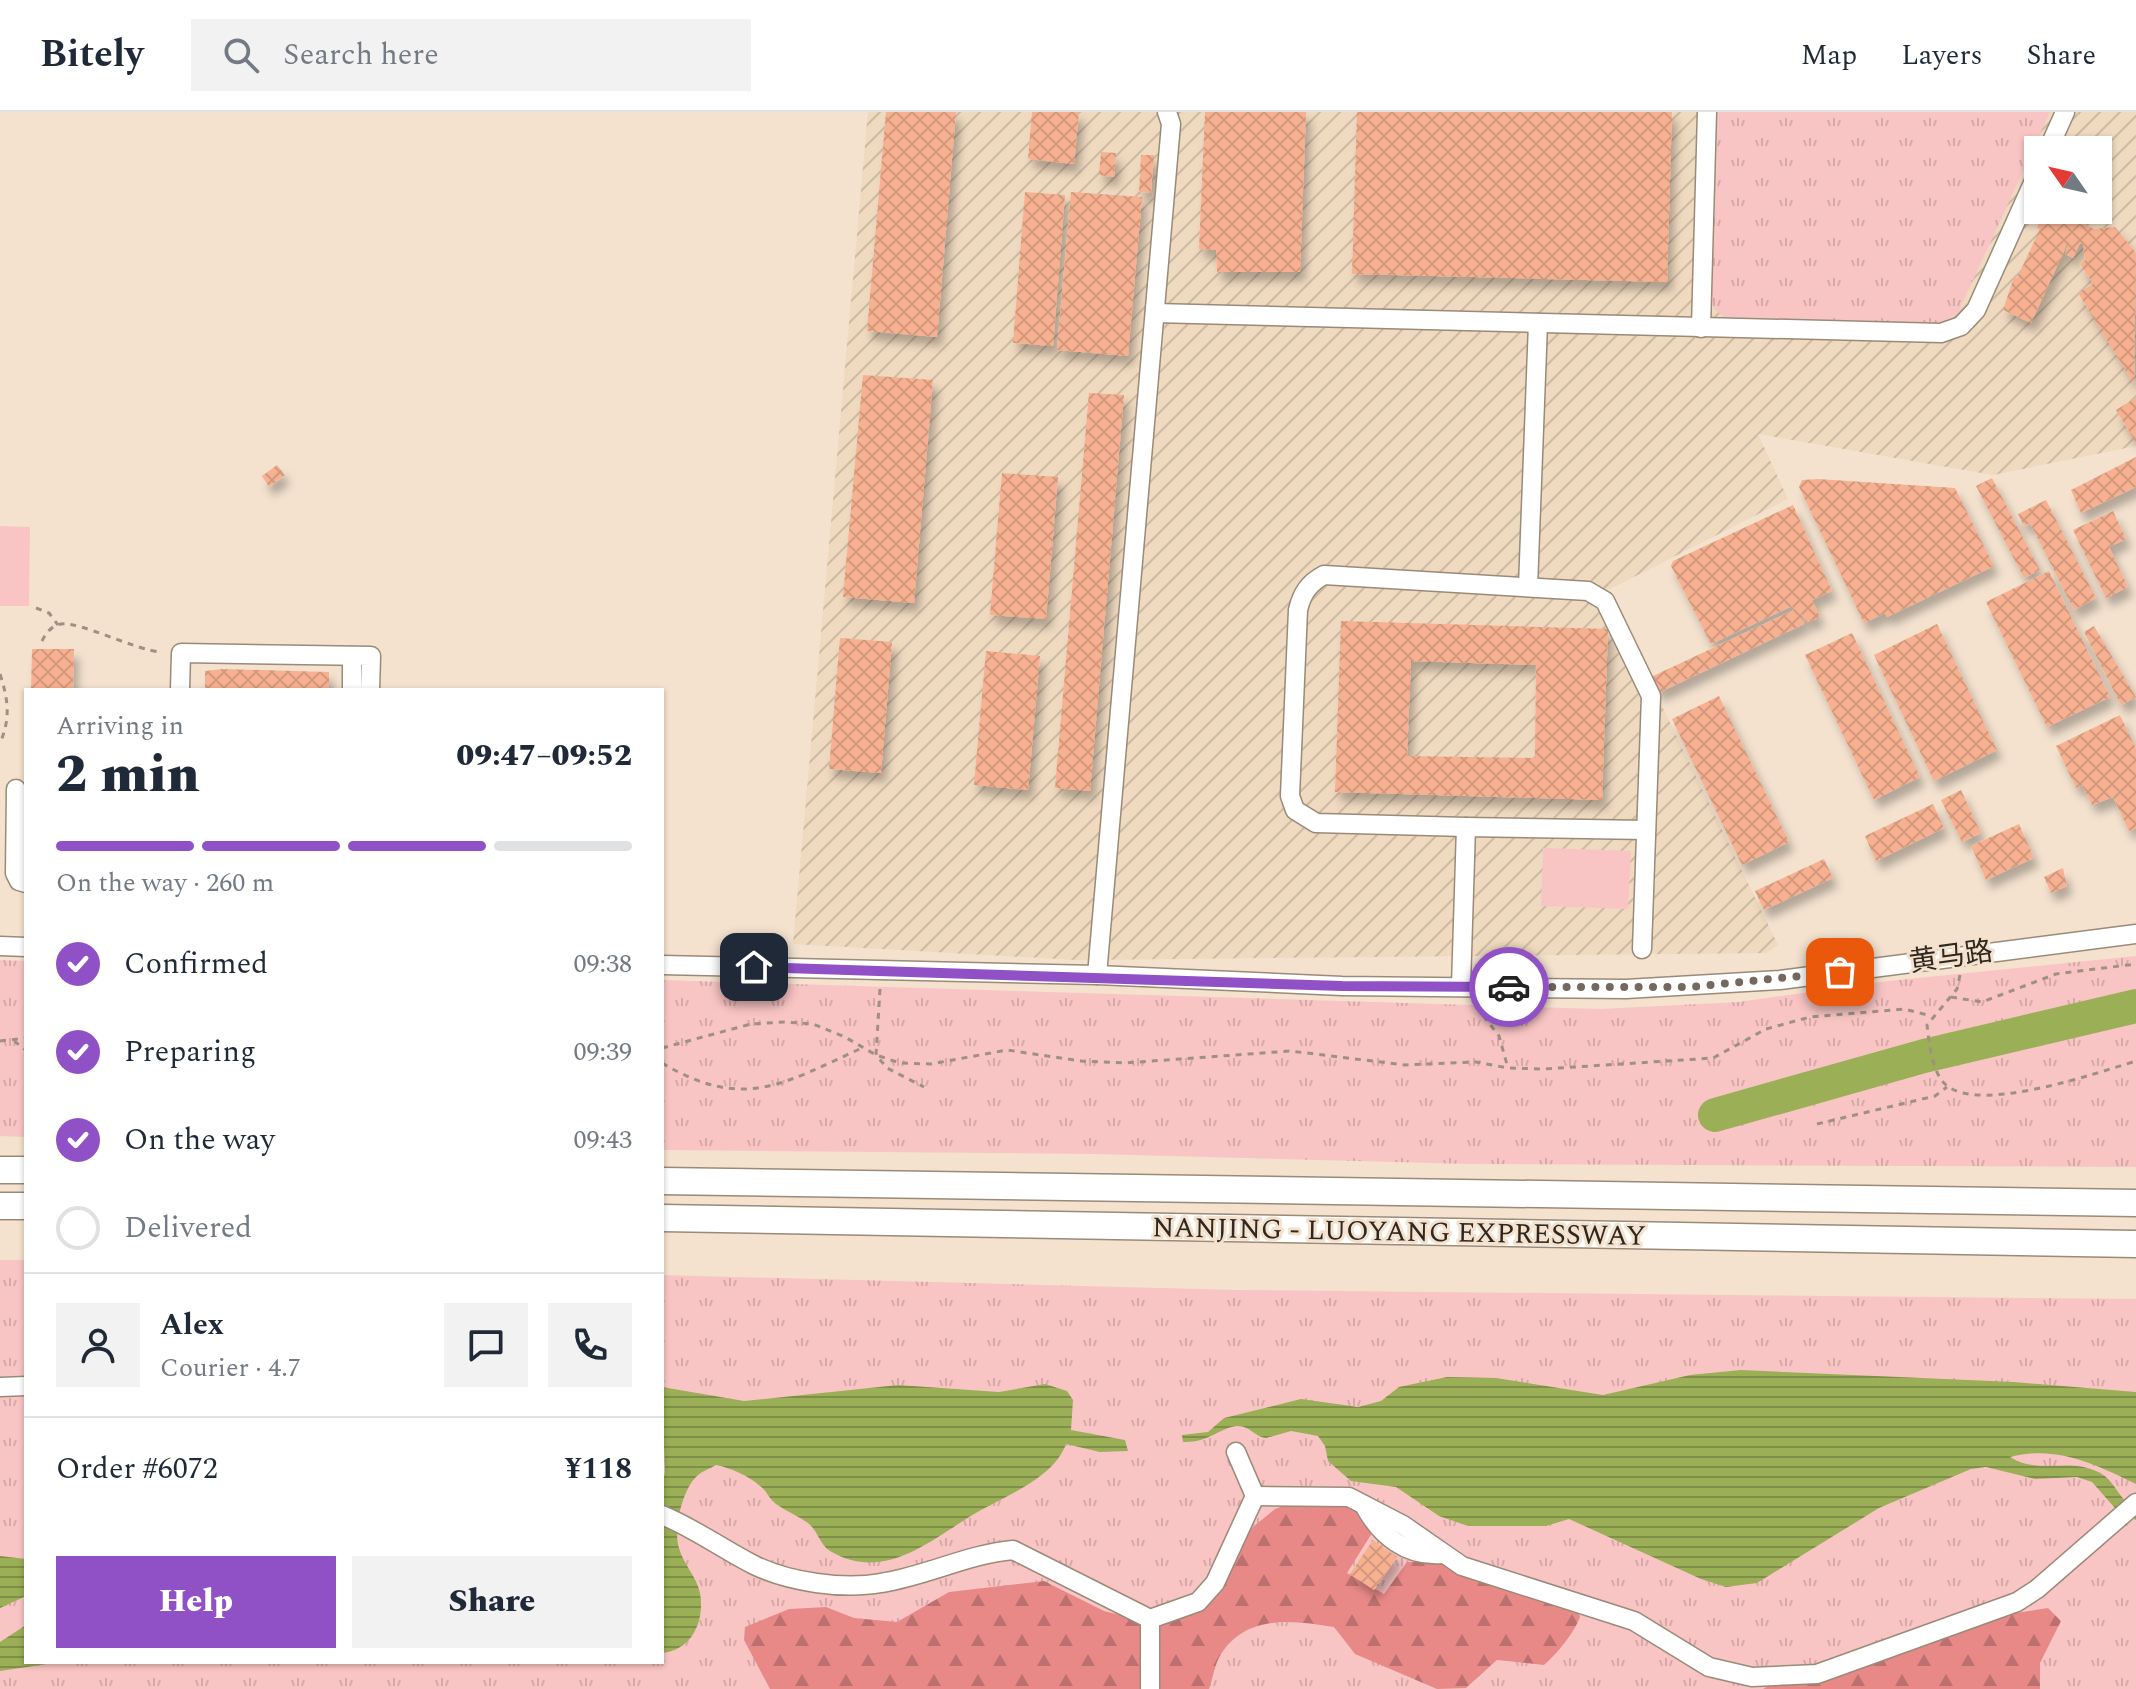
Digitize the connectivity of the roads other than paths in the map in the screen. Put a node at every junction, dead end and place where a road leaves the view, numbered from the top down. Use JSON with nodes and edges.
{"nodes":[{"id":1,"x":1167,"y":112,"type":"edge"},
{"id":2,"x":1707,"y":112,"type":"edge"},
{"id":3,"x":2065,"y":112,"type":"edge"},
{"id":4,"x":2054,"y":136,"type":"edge"},
{"id":5,"x":2024,"y":203,"type":"edge"},
{"id":6,"x":1155,"y":313,"type":"junction"},
{"id":7,"x":1538,"y":323,"type":"junction"},
{"id":8,"x":1701,"y":328,"type":"junction"},
{"id":9,"x":1528,"y":587,"type":"junction"},
{"id":10,"x":352,"y":656,"type":"junction"},
{"id":11,"x":180,"y":688,"type":"edge"},
{"id":12,"x":352,"y":688,"type":"edge"},
{"id":13,"x":370,"y":688,"type":"edge"},
{"id":14,"x":14,"y":790,"type":"edge"},
{"id":15,"x":1466,"y":827,"type":"junction"},
{"id":16,"x":21,"y":829,"type":"edge"},
{"id":17,"x":1646,"y":830,"type":"junction"},
{"id":18,"x":24,"y":882,"type":"edge"},
{"id":19,"x":2136,"y":934,"type":"edge"},
{"id":20,"x":0,"y":946,"type":"edge"},
{"id":21,"x":24,"y":947,"type":"edge"},
{"id":22,"x":1642,"y":949,"type":"dead end"},
{"id":23,"x":664,"y":965,"type":"edge"},
{"id":24,"x":1097,"y":975,"type":"junction"},
{"id":25,"x":1468,"y":986,"type":"junction"},
{"id":26,"x":0,"y":1170,"type":"edge"},
{"id":27,"x":24,"y":1170,"type":"edge"},
{"id":28,"x":664,"y":1181,"type":"edge"},
{"id":29,"x":2136,"y":1203,"type":"edge"},
{"id":30,"x":0,"y":1206,"type":"edge"},
{"id":31,"x":24,"y":1206,"type":"edge"},
{"id":32,"x":664,"y":1218,"type":"edge"},
{"id":33,"x":2136,"y":1244,"type":"edge"},
{"id":34,"x":24,"y":1386,"type":"edge"},
{"id":35,"x":0,"y":1387,"type":"edge"},
{"id":36,"x":1236,"y":1452,"type":"dead end"},
{"id":37,"x":1255,"y":1496,"type":"junction"},
{"id":38,"x":2136,"y":1503,"type":"edge"},
{"id":39,"x":664,"y":1516,"type":"edge"},
{"id":40,"x":1150,"y":1619,"type":"junction"},
{"id":41,"x":1150,"y":1689,"type":"edge"}],
"edges":[{"from":1,"to":6,"type":"street"},
{"from":2,"to":8,"type":"street"},
{"from":3,"to":4,"type":"street"},
{"from":5,"to":8,"type":"street"},
{"from":6,"to":7,"type":"street"},
{"from":6,"to":24,"type":"street"},
{"from":7,"to":8,"type":"street"},
{"from":7,"to":9,"type":"street"},
{"from":9,"to":15,"type":"street"},
{"from":9,"to":17,"type":"street"},
{"from":10,"to":11,"type":"street"},
{"from":10,"to":12,"type":"street"},
{"from":10,"to":13,"type":"street"},
{"from":14,"to":16,"type":"street"},
{"from":15,"to":17,"type":"street"},
{"from":15,"to":25,"type":"street"},
{"from":16,"to":18,"type":"street"},
{"from":17,"to":22,"type":"street"},
{"from":19,"to":25,"type":"street","name":"黄马路"},
{"from":20,"to":21,"type":"street"},
{"from":23,"to":24,"type":"street","name":"黄马路"},
{"from":24,"to":25,"type":"street","name":"黄马路"},
{"from":26,"to":27,"type":"highway"},
{"from":28,"to":29,"type":"highway","name":"NANJING - LUOYANG EXPRESSWAY"},
{"from":30,"to":31,"type":"highway"},
{"from":32,"to":33,"type":"highway","name":"NANJING - LUOYANG EXPRESSWAY"},
{"from":34,"to":35,"type":"street"},
{"from":36,"to":37,"type":"street"},
{"from":37,"to":38,"type":"street"},
{"from":37,"to":40,"type":"street"},
{"from":39,"to":40,"type":"street"},
{"from":40,"to":41,"type":"street"}]}
